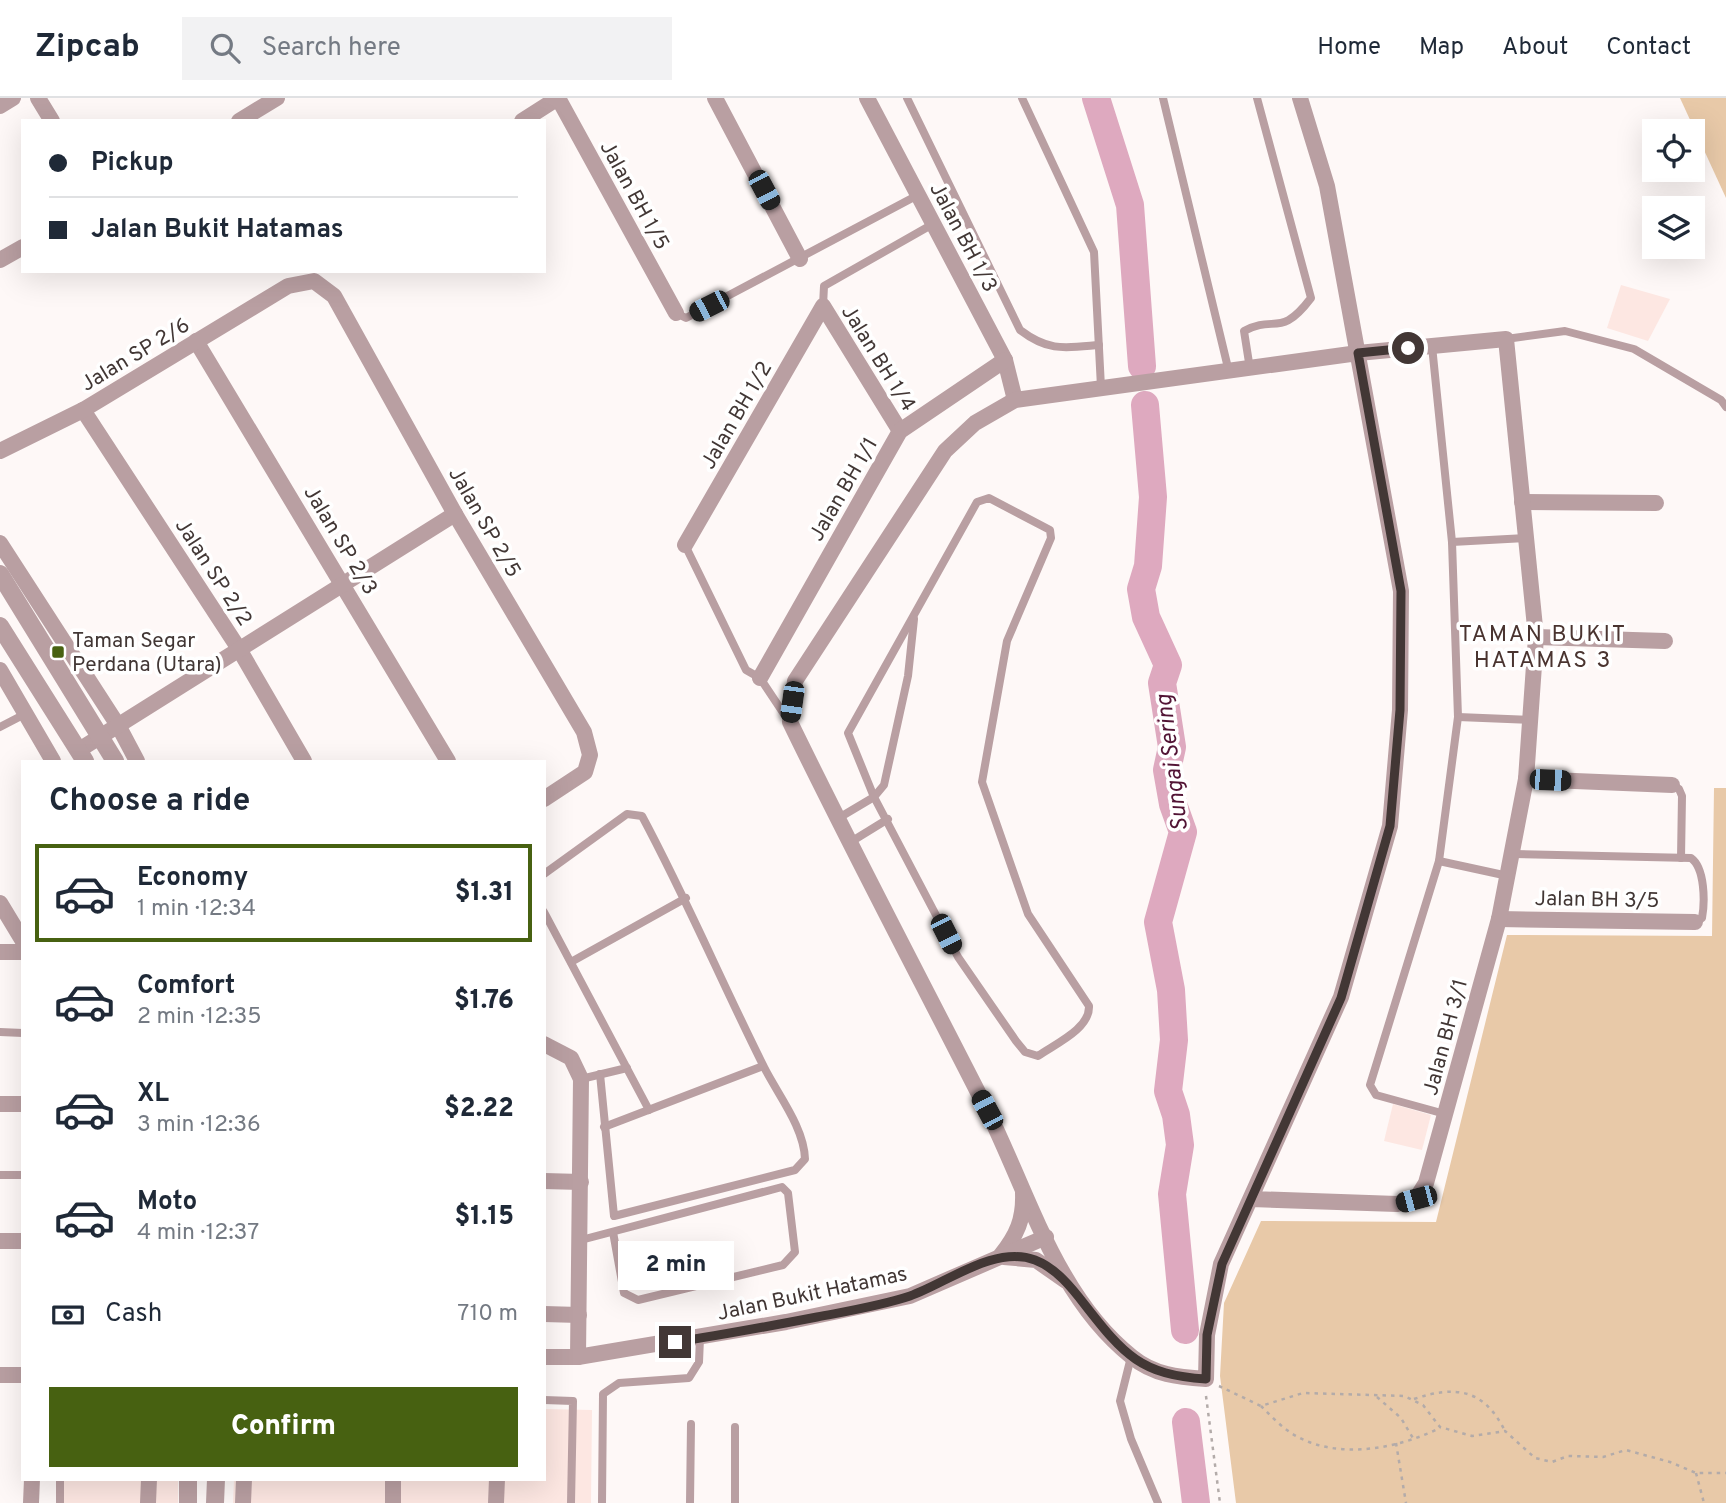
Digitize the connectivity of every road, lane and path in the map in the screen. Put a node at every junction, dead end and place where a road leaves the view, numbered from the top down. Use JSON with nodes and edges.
{"nodes":[{"id":1,"x":13,"y":98,"type":"edge"},
{"id":2,"x":38,"y":98,"type":"edge"},
{"id":3,"x":277,"y":98,"type":"edge"},
{"id":4,"x":558,"y":98,"type":"edge"},
{"id":5,"x":715,"y":98,"type":"edge"},
{"id":6,"x":867,"y":98,"type":"edge"},
{"id":7,"x":907,"y":98,"type":"edge"},
{"id":8,"x":1022,"y":98,"type":"edge"},
{"id":9,"x":1163,"y":98,"type":"edge"},
{"id":10,"x":1257,"y":98,"type":"edge"},
{"id":11,"x":1300,"y":98,"type":"edge"},
{"id":12,"x":0,"y":106,"type":"edge"},
{"id":13,"x":51,"y":119,"type":"edge"},
{"id":14,"x":242,"y":119,"type":"edge"},
{"id":15,"x":525,"y":119,"type":"edge"},
{"id":16,"x":918,"y":195,"type":"junction"},
{"id":17,"x":933,"y":223,"type":"junction"},
{"id":18,"x":21,"y":248,"type":"edge"},
{"id":19,"x":800,"y":259,"type":"junction"},
{"id":20,"x":0,"y":260,"type":"edge"},
{"id":21,"x":288,"y":286,"type":"joint"},
{"id":22,"x":823,"y":306,"type":"junction"},
{"id":23,"x":676,"y":313,"type":"joint"},
{"id":24,"x":1506,"y":339,"type":"junction"},
{"id":25,"x":196,"y":341,"type":"junction"},
{"id":26,"x":1099,"y":345,"type":"junction"},
{"id":27,"x":1432,"y":346,"type":"junction"},
{"id":28,"x":1358,"y":353,"type":"junction"},
{"id":29,"x":1005,"y":360,"type":"junction"},
{"id":30,"x":1250,"y":369,"type":"junction"},
{"id":31,"x":1228,"y":372,"type":"junction"},
{"id":32,"x":1101,"y":387,"type":"junction"},
{"id":33,"x":1015,"y":400,"type":"junction"},
{"id":34,"x":1726,"y":408,"type":"edge"},
{"id":35,"x":83,"y":410,"type":"junction"},
{"id":36,"x":900,"y":431,"type":"junction"},
{"id":37,"x":0,"y":451,"type":"edge"},
{"id":38,"x":1522,"y":502,"type":"junction"},
{"id":39,"x":1656,"y":503,"type":"dead end"},
{"id":40,"x":455,"y":514,"type":"junction"},
{"id":41,"x":1526,"y":538,"type":"junction"},
{"id":42,"x":1452,"y":542,"type":"junction"},
{"id":43,"x":0,"y":543,"type":"edge"},
{"id":44,"x":685,"y":545,"type":"joint"},
{"id":45,"x":0,"y":574,"type":"edge"},
{"id":46,"x":344,"y":584,"type":"junction"},
{"id":47,"x":915,"y":616,"type":"junction"},
{"id":48,"x":0,"y":625,"type":"edge"},
{"id":49,"x":1536,"y":637,"type":"junction"},
{"id":50,"x":1665,"y":641,"type":"dead end"},
{"id":51,"x":239,"y":649,"type":"junction"},
{"id":52,"x":0,"y":670,"type":"edge"},
{"id":53,"x":760,"y":678,"type":"junction"},
{"id":54,"x":25,"y":714,"type":"junction"},
{"id":55,"x":1458,"y":717,"type":"junction"},
{"id":56,"x":1532,"y":720,"type":"junction"},
{"id":57,"x":790,"y":722,"type":"junction"},
{"id":58,"x":0,"y":727,"type":"edge"},
{"id":59,"x":118,"y":727,"type":"junction"},
{"id":60,"x":101,"y":736,"type":"junction"},
{"id":61,"x":82,"y":756,"type":"edge"},
{"id":62,"x":52,"y":760,"type":"edge"},
{"id":63,"x":114,"y":760,"type":"edge"},
{"id":64,"x":136,"y":760,"type":"edge"},
{"id":65,"x":303,"y":760,"type":"edge"},
{"id":66,"x":447,"y":760,"type":"edge"},
{"id":67,"x":1526,"y":779,"type":"junction"},
{"id":68,"x":1672,"y":785,"type":"joint"},
{"id":69,"x":874,"y":797,"type":"junction"},
{"id":70,"x":546,"y":798,"type":"edge"},
{"id":71,"x":837,"y":819,"type":"junction"},
{"id":72,"x":888,"y":820,"type":"junction"},
{"id":73,"x":849,"y":843,"type":"junction"},
{"id":74,"x":1513,"y":853,"type":"junction"},
{"id":75,"x":1681,"y":858,"type":"junction"},
{"id":76,"x":1439,"y":861,"type":"junction"},
{"id":77,"x":546,"y":873,"type":"edge"},
{"id":78,"x":1509,"y":877,"type":"junction"},
{"id":79,"x":686,"y":898,"type":"junction"},
{"id":80,"x":0,"y":903,"type":"edge"},
{"id":81,"x":546,"y":916,"type":"edge"},
{"id":82,"x":1499,"y":919,"type":"junction"},
{"id":83,"x":1695,"y":922,"type":"joint"},
{"id":84,"x":21,"y":938,"type":"edge"},
{"id":85,"x":21,"y":951,"type":"edge"},
{"id":86,"x":0,"y":952,"type":"edge"},
{"id":87,"x":571,"y":962,"type":"junction"},
{"id":88,"x":0,"y":1032,"type":"edge"},
{"id":89,"x":21,"y":1032,"type":"edge"},
{"id":90,"x":550,"y":1046,"type":"edge"},
{"id":91,"x":763,"y":1066,"type":"junction"},
{"id":92,"x":627,"y":1068,"type":"junction"},
{"id":93,"x":600,"y":1074,"type":"junction"},
{"id":94,"x":581,"y":1079,"type":"junction"},
{"id":95,"x":0,"y":1104,"type":"edge"},
{"id":96,"x":21,"y":1104,"type":"edge"},
{"id":97,"x":649,"y":1110,"type":"junction"},
{"id":98,"x":1445,"y":1114,"type":"junction"},
{"id":99,"x":604,"y":1126,"type":"junction"},
{"id":100,"x":0,"y":1175,"type":"edge"},
{"id":101,"x":21,"y":1175,"type":"edge"},
{"id":102,"x":546,"y":1181,"type":"edge"},
{"id":103,"x":581,"y":1181,"type":"junction"},
{"id":104,"x":1023,"y":1183,"type":"junction"},
{"id":105,"x":1252,"y":1199,"type":"junction"},
{"id":106,"x":613,"y":1232,"type":"junction"},
{"id":107,"x":1046,"y":1237,"type":"junction"},
{"id":108,"x":581,"y":1240,"type":"junction"},
{"id":109,"x":0,"y":1241,"type":"edge"},
{"id":110,"x":21,"y":1241,"type":"edge"},
{"id":111,"x":1000,"y":1257,"type":"junction"},
{"id":112,"x":1068,"y":1282,"type":"junction"},
{"id":113,"x":546,"y":1314,"type":"edge"},
{"id":114,"x":579,"y":1314,"type":"junction"},
{"id":115,"x":700,"y":1338,"type":"junction"},
{"id":116,"x":546,"y":1357,"type":"edge"},
{"id":117,"x":578,"y":1357,"type":"junction"},
{"id":118,"x":1131,"y":1357,"type":"junction"},
{"id":119,"x":0,"y":1375,"type":"edge"},
{"id":120,"x":21,"y":1375,"type":"edge"},
{"id":121,"x":1206,"y":1379,"type":"junction"},
{"id":122,"x":1377,"y":1397,"type":"junction"},
{"id":123,"x":1414,"y":1399,"type":"junction"},
{"id":124,"x":546,"y":1400,"type":"edge"},
{"id":125,"x":1261,"y":1406,"type":"junction"},
{"id":126,"x":691,"y":1424,"type":"dead end"},
{"id":127,"x":735,"y":1427,"type":"dead end"},
{"id":128,"x":1440,"y":1427,"type":"junction"},
{"id":129,"x":1505,"y":1431,"type":"junction"},
{"id":130,"x":1414,"y":1440,"type":"junction"},
{"id":131,"x":1396,"y":1443,"type":"junction"},
{"id":132,"x":1696,"y":1473,"type":"junction"},
{"id":133,"x":1726,"y":1473,"type":"edge"},
{"id":134,"x":32,"y":1481,"type":"edge"},
{"id":135,"x":60,"y":1481,"type":"edge"},
{"id":136,"x":149,"y":1481,"type":"edge"},
{"id":137,"x":188,"y":1481,"type":"edge"},
{"id":138,"x":216,"y":1481,"type":"edge"},
{"id":139,"x":244,"y":1481,"type":"edge"},
{"id":140,"x":393,"y":1481,"type":"edge"},
{"id":141,"x":497,"y":1481,"type":"edge"},
{"id":142,"x":32,"y":1503,"type":"edge"},
{"id":143,"x":60,"y":1503,"type":"edge"},
{"id":144,"x":148,"y":1503,"type":"edge"},
{"id":145,"x":188,"y":1503,"type":"edge"},
{"id":146,"x":215,"y":1503,"type":"edge"},
{"id":147,"x":243,"y":1503,"type":"edge"},
{"id":148,"x":393,"y":1503,"type":"edge"},
{"id":149,"x":496,"y":1503,"type":"edge"},
{"id":150,"x":571,"y":1503,"type":"edge"},
{"id":151,"x":602,"y":1503,"type":"edge"},
{"id":152,"x":690,"y":1503,"type":"edge"},
{"id":153,"x":735,"y":1503,"type":"edge"},
{"id":154,"x":1158,"y":1503,"type":"edge"},
{"id":155,"x":1220,"y":1503,"type":"edge"},
{"id":156,"x":1406,"y":1503,"type":"edge"},
{"id":157,"x":1704,"y":1503,"type":"edge"}],
"edges":[{"from":1,"to":12,"type":"street"},
{"from":2,"to":13,"type":"street"},
{"from":3,"to":14,"type":"street"},
{"from":4,"to":15,"type":"street"},
{"from":4,"to":23,"type":"street","name":"Jalan BH 1/5"},
{"from":5,"to":19,"type":"street"},
{"from":6,"to":16,"type":"street","name":"Jalan BH 1/3"},
{"from":7,"to":26,"type":"lane"},
{"from":8,"to":26,"type":"lane"},
{"from":9,"to":31,"type":"lane"},
{"from":10,"to":30,"type":"lane"},
{"from":11,"to":28,"type":"street"},
{"from":16,"to":17,"type":"street","name":"Jalan BH 1/3"},
{"from":16,"to":19,"type":"lane"},
{"from":17,"to":22,"type":"lane"},
{"from":17,"to":29,"type":"street","name":"Jalan BH 1/3"},
{"from":18,"to":20,"type":"street"},
{"from":19,"to":23,"type":"lane"},
{"from":21,"to":25,"type":"street","name":"Jalan SP 2/6"},
{"from":21,"to":40,"type":"street","name":"Jalan SP 2/5"},
{"from":22,"to":36,"type":"street","name":"Jalan BH 1/4"},
{"from":22,"to":44,"type":"street","name":"Jalan BH 1/2"},
{"from":24,"to":27,"type":"street"},
{"from":24,"to":34,"type":"lane"},
{"from":24,"to":38,"type":"street","name":"Jalan BH 3/1"},
{"from":25,"to":35,"type":"street","name":"Jalan SP 2/6"},
{"from":25,"to":46,"type":"street","name":"Jalan SP 2/3"},
{"from":26,"to":32,"type":"lane"},
{"from":27,"to":28,"type":"street"},
{"from":27,"to":42,"type":"lane"},
{"from":28,"to":30,"type":"street"},
{"from":28,"to":105,"type":"street"},
{"from":29,"to":33,"type":"street","name":"Jalan BH 1/3"},
{"from":29,"to":36,"type":"street","name":"Jalan BH 1/1"},
{"from":30,"to":31,"type":"street"},
{"from":31,"to":32,"type":"street"},
{"from":32,"to":33,"type":"street"},
{"from":33,"to":57,"type":"street"},
{"from":35,"to":37,"type":"street","name":"Jalan SP 2/6"},
{"from":35,"to":51,"type":"street","name":"Jalan SP 2/2"},
{"from":36,"to":53,"type":"street","name":"Jalan BH 1/1"},
{"from":38,"to":39,"type":"street"},
{"from":38,"to":41,"type":"street","name":"Jalan BH 3/1"},
{"from":40,"to":46,"type":"street"},
{"from":40,"to":70,"type":"street","name":"Jalan SP 2/5"},
{"from":41,"to":42,"type":"lane"},
{"from":41,"to":49,"type":"street","name":"Jalan BH 3/1"},
{"from":42,"to":55,"type":"lane"},
{"from":43,"to":59,"type":"street"},
{"from":44,"to":53,"type":"lane"},
{"from":45,"to":60,"type":"street"},
{"from":46,"to":51,"type":"street"},
{"from":46,"to":66,"type":"street","name":"Jalan SP 2/3"},
{"from":47,"to":69,"type":"lane"},
{"from":47,"to":69,"type":"lane"},
{"from":47,"to":72,"type":"lane"},
{"from":48,"to":61,"type":"street"},
{"from":49,"to":50,"type":"street"},
{"from":49,"to":56,"type":"street","name":"Jalan BH 3/1"},
{"from":51,"to":59,"type":"street"},
{"from":51,"to":65,"type":"street","name":"Jalan SP 2/2"},
{"from":52,"to":54,"type":"street"},
{"from":53,"to":57,"type":"lane"},
{"from":54,"to":58,"type":"lane"},
{"from":54,"to":62,"type":"street"},
{"from":55,"to":56,"type":"lane"},
{"from":55,"to":76,"type":"lane"},
{"from":56,"to":67,"type":"street","name":"Jalan BH 3/1"},
{"from":57,"to":71,"type":"street"},
{"from":59,"to":60,"type":"street"},
{"from":59,"to":64,"type":"street"},
{"from":60,"to":61,"type":"street"},
{"from":60,"to":63,"type":"street"},
{"from":67,"to":68,"type":"street"},
{"from":67,"to":74,"type":"street","name":"Jalan BH 3/1"},
{"from":68,"to":75,"type":"lane"},
{"from":69,"to":71,"type":"lane"},
{"from":69,"to":72,"type":"lane"},
{"from":71,"to":73,"type":"street"},
{"from":72,"to":73,"type":"lane"},
{"from":73,"to":104,"type":"street"},
{"from":74,"to":75,"type":"lane"},
{"from":74,"to":78,"type":"street","name":"Jalan BH 3/1"},
{"from":75,"to":83,"type":"lane"},
{"from":76,"to":78,"type":"lane"},
{"from":76,"to":98,"type":"lane"},
{"from":77,"to":79,"type":"lane"},
{"from":78,"to":82,"type":"street","name":"Jalan BH 3/1"},
{"from":79,"to":87,"type":"lane"},
{"from":79,"to":91,"type":"lane"},
{"from":80,"to":84,"type":"street"},
{"from":81,"to":87,"type":"lane"},
{"from":82,"to":83,"type":"street","name":"Jalan BH 3/5"},
{"from":82,"to":98,"type":"street","name":"Jalan BH 3/1"},
{"from":85,"to":86,"type":"street"},
{"from":87,"to":92,"type":"lane"},
{"from":88,"to":89,"type":"lane"},
{"from":90,"to":94,"type":"street"},
{"from":91,"to":97,"type":"lane"},
{"from":91,"to":99,"type":"lane"},
{"from":92,"to":93,"type":"lane"},
{"from":92,"to":97,"type":"lane"},
{"from":93,"to":94,"type":"lane"},
{"from":93,"to":99,"type":"lane"},
{"from":94,"to":103,"type":"street"},
{"from":95,"to":96,"type":"street"},
{"from":97,"to":99,"type":"lane"},
{"from":98,"to":105,"type":"street","name":"Jalan BH 3/1"},
{"from":100,"to":101,"type":"lane"},
{"from":102,"to":103,"type":"street"},
{"from":103,"to":108,"type":"street"},
{"from":104,"to":107,"type":"street"},
{"from":104,"to":111,"type":"street"},
{"from":105,"to":121,"type":"street"},
{"from":106,"to":106,"type":"lane"},
{"from":106,"to":108,"type":"lane"},
{"from":107,"to":111,"type":"street","name":"Jalan Bukit Hatamas"},
{"from":107,"to":112,"type":"street"},
{"from":108,"to":114,"type":"street"},
{"from":109,"to":110,"type":"street"},
{"from":111,"to":112,"type":"street"},
{"from":111,"to":115,"type":"street","name":"Jalan Bukit Hatamas"},
{"from":112,"to":118,"type":"street"},
{"from":113,"to":114,"type":"street"},
{"from":114,"to":117,"type":"street"},
{"from":115,"to":117,"type":"street","name":"Jalan Bukit Hatamas"},
{"from":115,"to":151,"type":"lane"},
{"from":116,"to":117,"type":"street","name":"Jalan Bukit Hatamas"},
{"from":118,"to":121,"type":"street"},
{"from":118,"to":154,"type":"lane"},
{"from":119,"to":120,"type":"street"},
{"from":121,"to":125,"type":"path"},
{"from":121,"to":155,"type":"path"},
{"from":122,"to":123,"type":"path"},
{"from":122,"to":125,"type":"path"},
{"from":122,"to":130,"type":"path"},
{"from":123,"to":128,"type":"path"},
{"from":123,"to":129,"type":"path"},
{"from":124,"to":150,"type":"lane"},
{"from":125,"to":131,"type":"path"},
{"from":126,"to":152,"type":"lane"},
{"from":127,"to":153,"type":"lane"},
{"from":128,"to":129,"type":"path"},
{"from":128,"to":130,"type":"path"},
{"from":129,"to":132,"type":"path"},
{"from":130,"to":131,"type":"path"},
{"from":131,"to":156,"type":"path"},
{"from":132,"to":133,"type":"path"},
{"from":132,"to":157,"type":"path"},
{"from":134,"to":142,"type":"street"},
{"from":135,"to":143,"type":"lane"},
{"from":136,"to":144,"type":"street"},
{"from":137,"to":145,"type":"street"},
{"from":138,"to":146,"type":"street"},
{"from":139,"to":147,"type":"street"},
{"from":140,"to":148,"type":"street"},
{"from":141,"to":149,"type":"street"}]}
